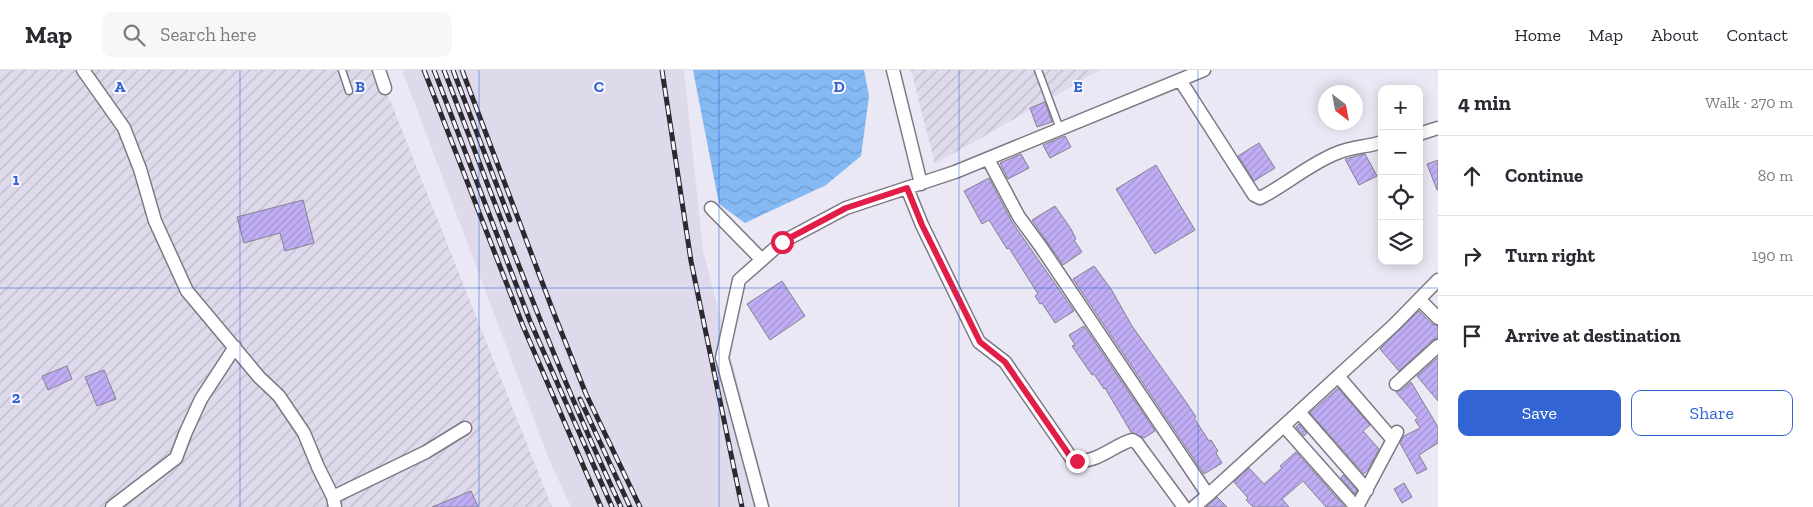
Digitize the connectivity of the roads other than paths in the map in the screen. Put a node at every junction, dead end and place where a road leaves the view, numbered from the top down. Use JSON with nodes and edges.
{"nodes":[{"id":1,"x":83,"y":70,"type":"edge"},
{"id":2,"x":342,"y":70,"type":"edge"},
{"id":3,"x":379,"y":70,"type":"edge"},
{"id":4,"x":893,"y":70,"type":"edge"},
{"id":5,"x":1038,"y":70,"type":"edge"},
{"id":6,"x":1204,"y":70,"type":"edge"},
{"id":7,"x":1180,"y":80,"type":"junction"},
{"id":8,"x":385,"y":88,"type":"dead end"},
{"id":9,"x":349,"y":91,"type":"dead end"},
{"id":10,"x":1438,"y":128,"type":"edge"},
{"id":11,"x":1060,"y":129,"type":"junction"},
{"id":12,"x":1423,"y":133,"type":"edge"},
{"id":13,"x":1378,"y":143,"type":"edge"},
{"id":14,"x":988,"y":159,"type":"junction"},
{"id":15,"x":921,"y":184,"type":"junction"},
{"id":16,"x":907,"y":188,"type":"junction"},
{"id":17,"x":711,"y":208,"type":"dead end"},
{"id":18,"x":762,"y":260,"type":"junction"},
{"id":19,"x":1438,"y":280,"type":"edge"},
{"id":20,"x":1419,"y":299,"type":"junction"},
{"id":21,"x":1438,"y":318,"type":"edge"},
{"id":22,"x":1438,"y":346,"type":"edge"},
{"id":23,"x":235,"y":347,"type":"junction"},
{"id":24,"x":1338,"y":376,"type":"junction"},
{"id":25,"x":1396,"y":384,"type":"dead end"},
{"id":26,"x":1299,"y":412,"type":"junction"},
{"id":27,"x":1284,"y":426,"type":"junction"},
{"id":28,"x":465,"y":428,"type":"dead end"},
{"id":29,"x":1367,"y":490,"type":"junction"},
{"id":30,"x":1208,"y":495,"type":"junction"},
{"id":31,"x":334,"y":502,"type":"edge"},
{"id":32,"x":112,"y":507,"type":"edge"},
{"id":33,"x":762,"y":507,"type":"edge"},
{"id":34,"x":1192,"y":507,"type":"edge"},
{"id":35,"x":1357,"y":507,"type":"edge"}],
"edges":[{"from":1,"to":23,"type":"street"},
{"from":2,"to":9,"type":"lane"},
{"from":3,"to":8,"type":"street"},
{"from":4,"to":15,"type":"street"},
{"from":5,"to":11,"type":"lane"},
{"from":6,"to":7,"type":"street"},
{"from":7,"to":11,"type":"street"},
{"from":7,"to":13,"type":"street"},
{"from":10,"to":12,"type":"street"},
{"from":11,"to":14,"type":"street"},
{"from":14,"to":15,"type":"street"},
{"from":14,"to":30,"type":"street"},
{"from":15,"to":16,"type":"street"},
{"from":16,"to":18,"type":"street"},
{"from":16,"to":34,"type":"street"},
{"from":17,"to":18,"type":"street"},
{"from":18,"to":33,"type":"street"},
{"from":19,"to":20,"type":"street"},
{"from":20,"to":21,"type":"street"},
{"from":20,"to":24,"type":"street"},
{"from":22,"to":25,"type":"street"},
{"from":23,"to":31,"type":"street"},
{"from":23,"to":32,"type":"street"},
{"from":24,"to":26,"type":"street"},
{"from":24,"to":29,"type":"street"},
{"from":26,"to":27,"type":"street"},
{"from":26,"to":29,"type":"street"},
{"from":27,"to":30,"type":"street"},
{"from":27,"to":35,"type":"street"},
{"from":28,"to":31,"type":"street"},
{"from":29,"to":35,"type":"street"},
{"from":30,"to":34,"type":"street"}]}
